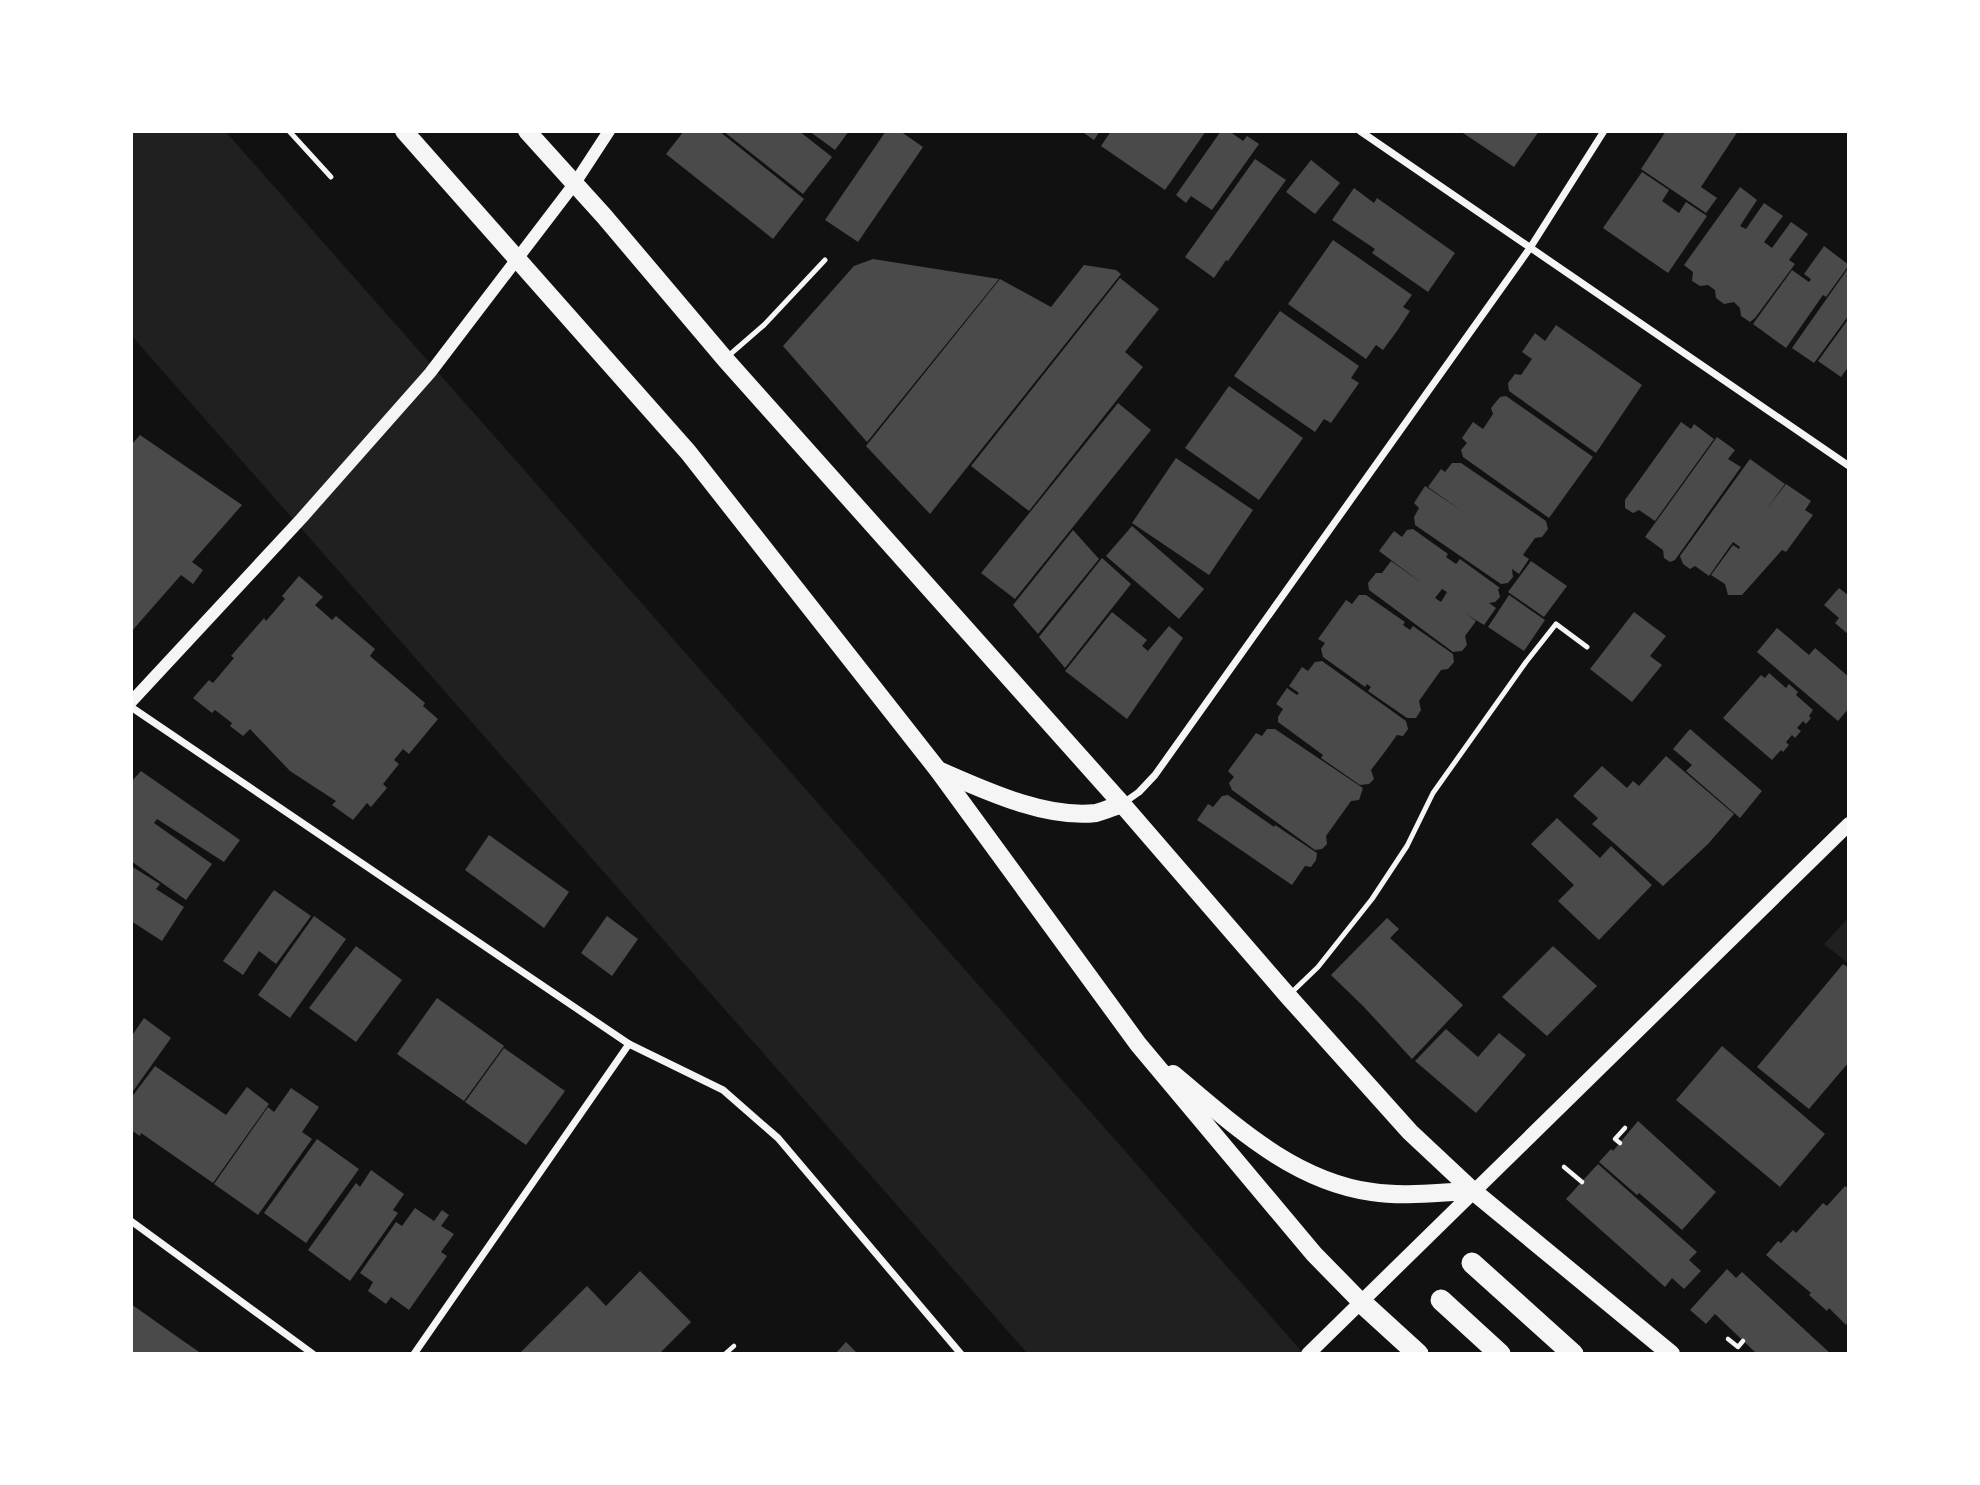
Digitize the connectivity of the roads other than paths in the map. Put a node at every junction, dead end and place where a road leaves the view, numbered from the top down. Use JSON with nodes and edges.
{"nodes":[{"id":1,"x":289,"y":131,"type":"edge"},
{"id":2,"x":404,"y":131,"type":"edge"},
{"id":3,"x":527,"y":131,"type":"edge"},
{"id":4,"x":609,"y":131,"type":"edge"},
{"id":5,"x":1360,"y":131,"type":"edge"},
{"id":6,"x":1604,"y":131,"type":"edge"},
{"id":7,"x":331,"y":177,"type":"dead end"},
{"id":8,"x":575,"y":183,"type":"junction"},
{"id":9,"x":1530,"y":248,"type":"junction"},
{"id":10,"x":519,"y":259,"type":"junction"},
{"id":11,"x":825,"y":260,"type":"dead end"},
{"id":12,"x":725,"y":359,"type":"junction"},
{"id":13,"x":1849,"y":466,"type":"edge"},
{"id":14,"x":1587,"y":647,"type":"dead end"},
{"id":15,"x":131,"y":702,"type":"edge"},
{"id":16,"x":131,"y":707,"type":"edge"},
{"id":17,"x":938,"y":769,"type":"junction"},
{"id":18,"x":1122,"y":804,"type":"junction"},
{"id":19,"x":1849,"y":824,"type":"edge"},
{"id":20,"x":1288,"y":996,"type":"junction"},
{"id":21,"x":629,"y":1044,"type":"junction"},
{"id":22,"x":1138,"y":1044,"type":"junction"},
{"id":23,"x":1473,"y":1191,"type":"junction"},
{"id":24,"x":131,"y":1221,"type":"edge"},
{"id":25,"x":1472,"y":1264,"type":"dead end"},
{"id":26,"x":1441,"y":1300,"type":"dead end"},
{"id":27,"x":1361,"y":1302,"type":"junction"},
{"id":28,"x":313,"y":1354,"type":"edge"},
{"id":29,"x":414,"y":1354,"type":"edge"},
{"id":30,"x":961,"y":1354,"type":"edge"},
{"id":31,"x":1308,"y":1354,"type":"edge"},
{"id":32,"x":1418,"y":1354,"type":"edge"},
{"id":33,"x":1500,"y":1354,"type":"edge"},
{"id":34,"x":1573,"y":1354,"type":"edge"},
{"id":35,"x":1671,"y":1354,"type":"edge"}],
"edges":[{"from":1,"to":7,"type":"lane"},
{"from":2,"to":10,"type":"main road"},
{"from":3,"to":8,"type":"main road"},
{"from":4,"to":8,"type":"street"},
{"from":5,"to":9,"type":"street"},
{"from":6,"to":9,"type":"street"},
{"from":8,"to":10,"type":"street"},
{"from":8,"to":12,"type":"main road"},
{"from":9,"to":13,"type":"street"},
{"from":9,"to":18,"type":"street"},
{"from":10,"to":15,"type":"street"},
{"from":10,"to":17,"type":"main road"},
{"from":11,"to":12,"type":"lane"},
{"from":12,"to":18,"type":"main road"},
{"from":14,"to":20,"type":"lane"},
{"from":16,"to":21,"type":"street"},
{"from":17,"to":18,"type":"main road"},
{"from":17,"to":22,"type":"main road"},
{"from":18,"to":20,"type":"main road"},
{"from":19,"to":23,"type":"main road"},
{"from":20,"to":23,"type":"main road"},
{"from":21,"to":29,"type":"street"},
{"from":21,"to":30,"type":"street"},
{"from":22,"to":23,"type":"main road"},
{"from":22,"to":27,"type":"main road"},
{"from":23,"to":27,"type":"main road"},
{"from":23,"to":35,"type":"main road"},
{"from":24,"to":28,"type":"street"},
{"from":25,"to":34,"type":"highway"},
{"from":26,"to":33,"type":"highway"},
{"from":27,"to":31,"type":"main road"},
{"from":27,"to":32,"type":"highway"}]}
